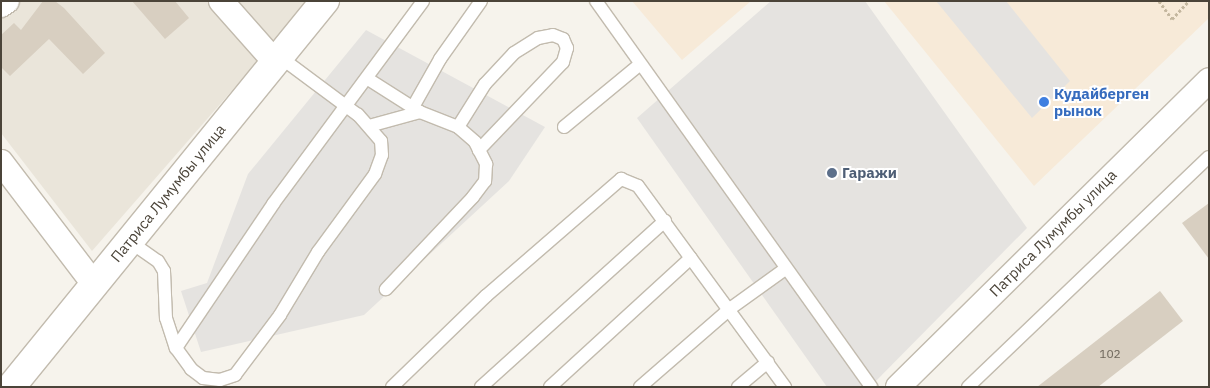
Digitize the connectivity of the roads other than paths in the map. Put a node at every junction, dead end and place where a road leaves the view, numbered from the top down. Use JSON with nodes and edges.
{"nodes":[{"id":1,"x":7,"y":1,"type":"edge"},
{"id":2,"x":221,"y":1,"type":"edge"},
{"id":3,"x":325,"y":1,"type":"edge"},
{"id":4,"x":423,"y":1,"type":"edge"},
{"id":5,"x":482,"y":1,"type":"edge"},
{"id":6,"x":596,"y":1,"type":"edge"},
{"id":7,"x":1,"y":5,"type":"edge"},
{"id":8,"x":277,"y":59,"type":"junction"},
{"id":9,"x":638,"y":66,"type":"junction"},
{"id":10,"x":368,"y":79,"type":"junction"},
{"id":11,"x":1209,"y":80,"type":"edge"},
{"id":12,"x":347,"y":106,"type":"junction"},
{"id":13,"x":417,"y":109,"type":"junction"},
{"id":14,"x":369,"y":126,"type":"junction"},
{"id":15,"x":458,"y":127,"type":"junction"},
{"id":16,"x":564,"y":127,"type":"dead end"},
{"id":17,"x":479,"y":150,"type":"junction"},
{"id":18,"x":1209,"y":157,"type":"edge"},
{"id":19,"x":1,"y":162,"type":"edge"},
{"id":20,"x":665,"y":221,"type":"junction"},
{"id":21,"x":129,"y":241,"type":"junction"},
{"id":22,"x":691,"y":258,"type":"junction"},
{"id":23,"x":785,"y":269,"type":"junction"},
{"id":24,"x":94,"y":284,"type":"junction"},
{"id":25,"x":386,"y":289,"type":"dead end"},
{"id":26,"x":731,"y":308,"type":"junction"},
{"id":27,"x":176,"y":348,"type":"junction"},
{"id":28,"x":768,"y":362,"type":"junction"},
{"id":29,"x":1,"y":375,"type":"edge"},
{"id":30,"x":11,"y":387,"type":"edge"},
{"id":31,"x":392,"y":387,"type":"edge"},
{"id":32,"x":481,"y":387,"type":"edge"},
{"id":33,"x":550,"y":387,"type":"edge"},
{"id":34,"x":640,"y":387,"type":"edge"},
{"id":35,"x":738,"y":387,"type":"edge"},
{"id":36,"x":785,"y":387,"type":"edge"},
{"id":37,"x":871,"y":387,"type":"edge"},
{"id":38,"x":898,"y":387,"type":"edge"},
{"id":39,"x":968,"y":387,"type":"edge"}],
"edges":[{"from":1,"to":7,"type":"street"},
{"from":2,"to":8,"type":"street"},
{"from":3,"to":8,"type":"street","name":"Патриса Лумумбы улица"},
{"from":4,"to":10,"type":"lane"},
{"from":5,"to":13,"type":"lane"},
{"from":6,"to":9,"type":"lane"},
{"from":8,"to":12,"type":"lane"},
{"from":8,"to":21,"type":"street","name":"Патриса Лумумбы улица"},
{"from":9,"to":16,"type":"lane"},
{"from":9,"to":23,"type":"lane"},
{"from":10,"to":12,"type":"lane"},
{"from":10,"to":13,"type":"lane"},
{"from":11,"to":38,"type":"street","name":"Патриса Лумумбы улица"},
{"from":12,"to":14,"type":"lane"},
{"from":12,"to":27,"type":"lane"},
{"from":13,"to":14,"type":"lane"},
{"from":13,"to":15,"type":"lane"},
{"from":14,"to":27,"type":"lane"},
{"from":15,"to":17,"type":"lane"},
{"from":15,"to":17,"type":"lane"},
{"from":17,"to":25,"type":"lane"},
{"from":18,"to":39,"type":"lane"},
{"from":19,"to":24,"type":"street"},
{"from":20,"to":22,"type":"lane"},
{"from":20,"to":31,"type":"lane"},
{"from":20,"to":32,"type":"lane"},
{"from":21,"to":24,"type":"street","name":"Патриса Лумумбы улица"},
{"from":21,"to":27,"type":"lane"},
{"from":22,"to":26,"type":"lane"},
{"from":22,"to":33,"type":"lane"},
{"from":23,"to":26,"type":"lane"},
{"from":23,"to":37,"type":"lane"},
{"from":24,"to":30,"type":"street","name":"Патриса Лумумбы улица"},
{"from":26,"to":28,"type":"lane"},
{"from":26,"to":34,"type":"lane"},
{"from":28,"to":35,"type":"lane"},
{"from":28,"to":36,"type":"lane"},
{"from":29,"to":30,"type":"street"}]}
